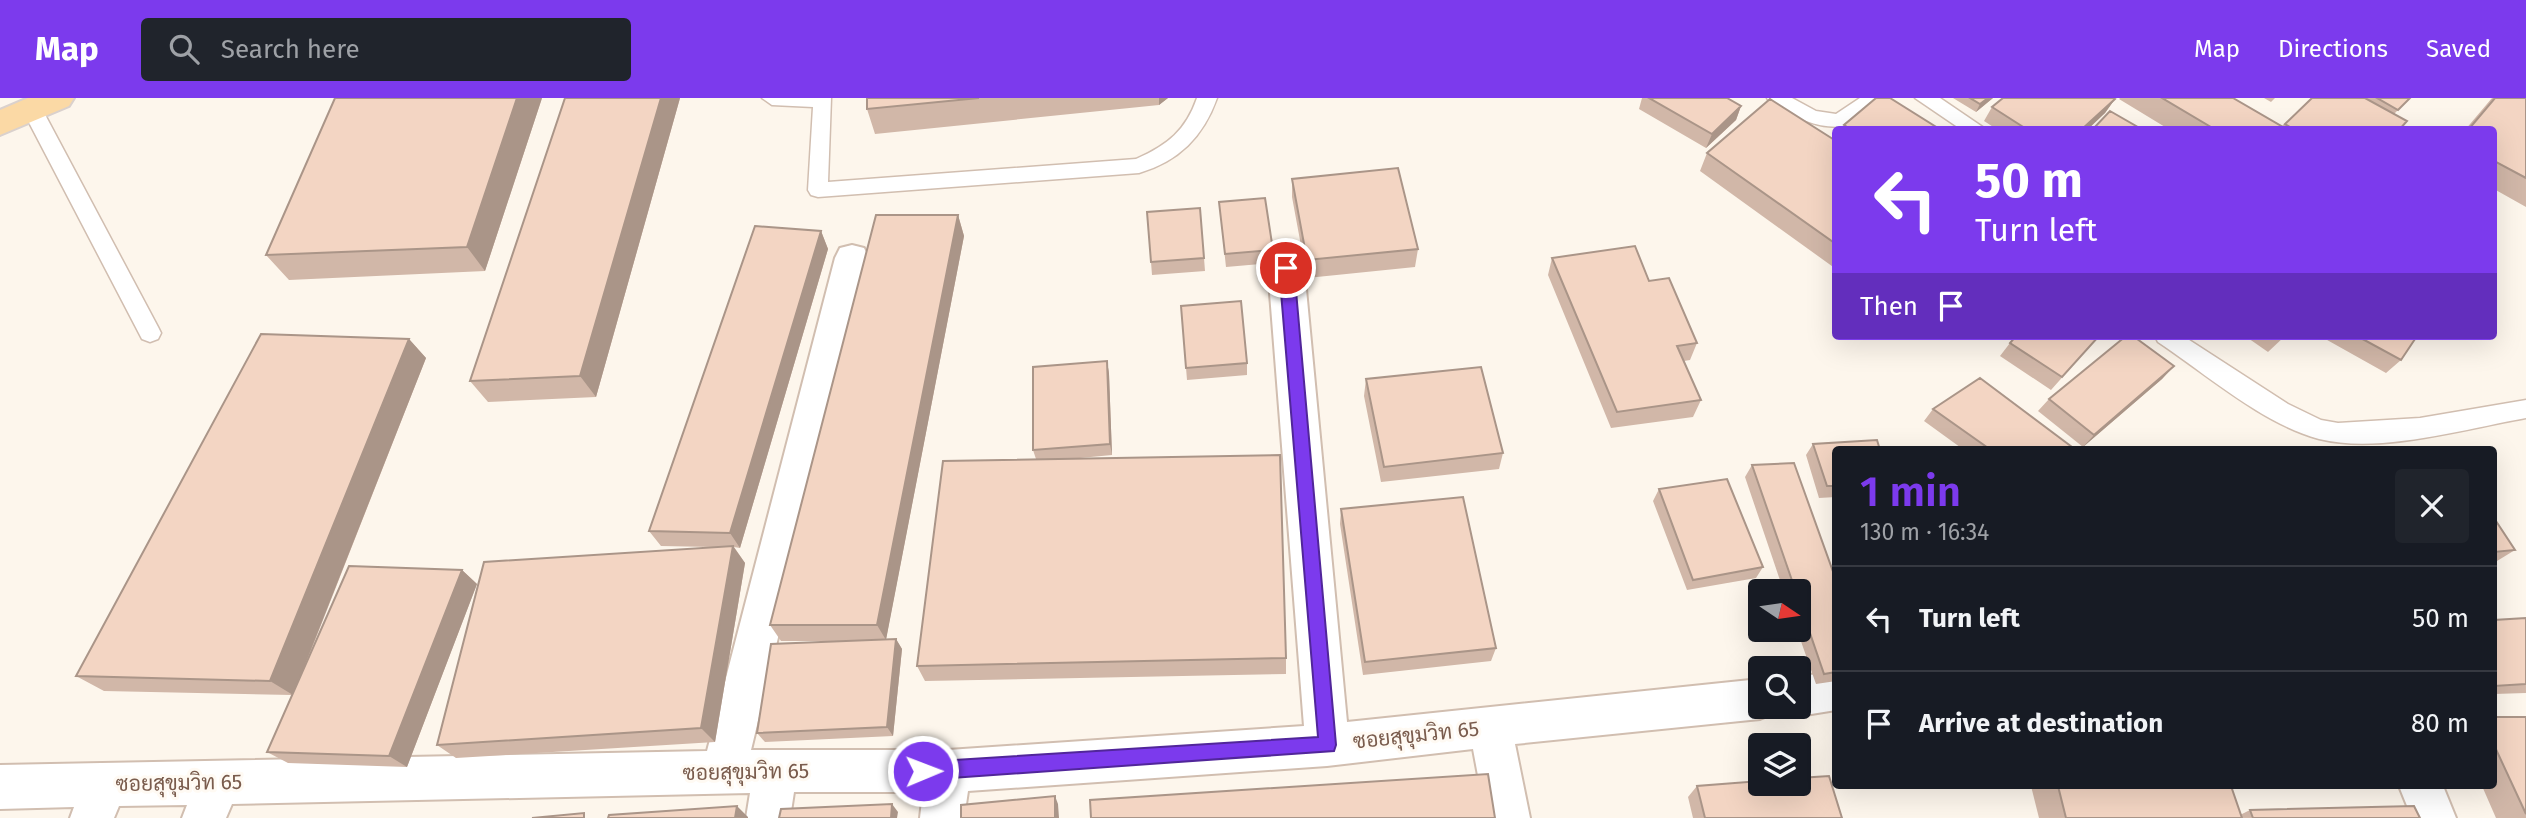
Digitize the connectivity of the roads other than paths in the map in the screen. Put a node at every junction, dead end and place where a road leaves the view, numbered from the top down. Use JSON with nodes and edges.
{"nodes":[{"id":1,"x":772,"y":98,"type":"edge"},
{"id":2,"x":1207,"y":98,"type":"edge"},
{"id":3,"x":1777,"y":98,"type":"edge"},
{"id":4,"x":1872,"y":98,"type":"edge"},
{"id":5,"x":1925,"y":98,"type":"edge"},
{"id":6,"x":45,"y":104,"type":"edge"},
{"id":7,"x":0,"y":123,"type":"edge"},
{"id":8,"x":1971,"y":126,"type":"edge"},
{"id":9,"x":852,"y":258,"type":"dead end"},
{"id":10,"x":1286,"y":268,"type":"dead end"},
{"id":11,"x":150,"y":332,"type":"dead end"},
{"id":12,"x":2172,"y":340,"type":"edge"},
{"id":13,"x":2526,"y":409,"type":"edge"},
{"id":14,"x":1748,"y":700,"type":"edge"},
{"id":15,"x":1490,"y":726,"type":"junction"},
{"id":16,"x":1327,"y":745,"type":"junction"},
{"id":17,"x":775,"y":771,"type":"junction"},
{"id":18,"x":948,"y":771,"type":"junction"},
{"id":19,"x":724,"y":772,"type":"junction"},
{"id":20,"x":0,"y":787,"type":"edge"},
{"id":21,"x":2422,"y":789,"type":"edge"},
{"id":22,"x":211,"y":800,"type":"edge"},
{"id":23,"x":99,"y":801,"type":"edge"},
{"id":24,"x":768,"y":818,"type":"edge"},
{"id":25,"x":942,"y":818,"type":"edge"},
{"id":26,"x":1508,"y":818,"type":"edge"},
{"id":27,"x":2434,"y":818,"type":"edge"}],
"edges":[{"from":1,"to":2,"type":"lane"},
{"from":3,"to":4,"type":"lane"},
{"from":5,"to":8,"type":"lane"},
{"from":6,"to":7,"type":"main road"},
{"from":6,"to":11,"type":"lane"},
{"from":9,"to":19,"type":"street"},
{"from":10,"to":16,"type":"street"},
{"from":12,"to":13,"type":"lane"},
{"from":14,"to":15,"type":"street","name":"ซอยสุขุมวิท 65"},
{"from":15,"to":16,"type":"street","name":"ซอยสุขุมวิท 65"},
{"from":15,"to":26,"type":"street","name":"ซอยสุขุมวิท 65"},
{"from":16,"to":18,"type":"street","name":"ซอยสุขุมวิท 65"},
{"from":17,"to":18,"type":"street","name":"ซอยสุขุมวิท 65"},
{"from":17,"to":19,"type":"street","name":"ซอยสุขุมวิท 65"},
{"from":17,"to":24,"type":"street"},
{"from":18,"to":25,"type":"street"},
{"from":19,"to":22,"type":"street","name":"ซอยสุขุมวิท 65"},
{"from":20,"to":23,"type":"street","name":"ซอยสุขุมวิท 65"},
{"from":21,"to":27,"type":"street"},
{"from":22,"to":23,"type":"street","name":"ซอยสุขุมวิท 65"}]}
